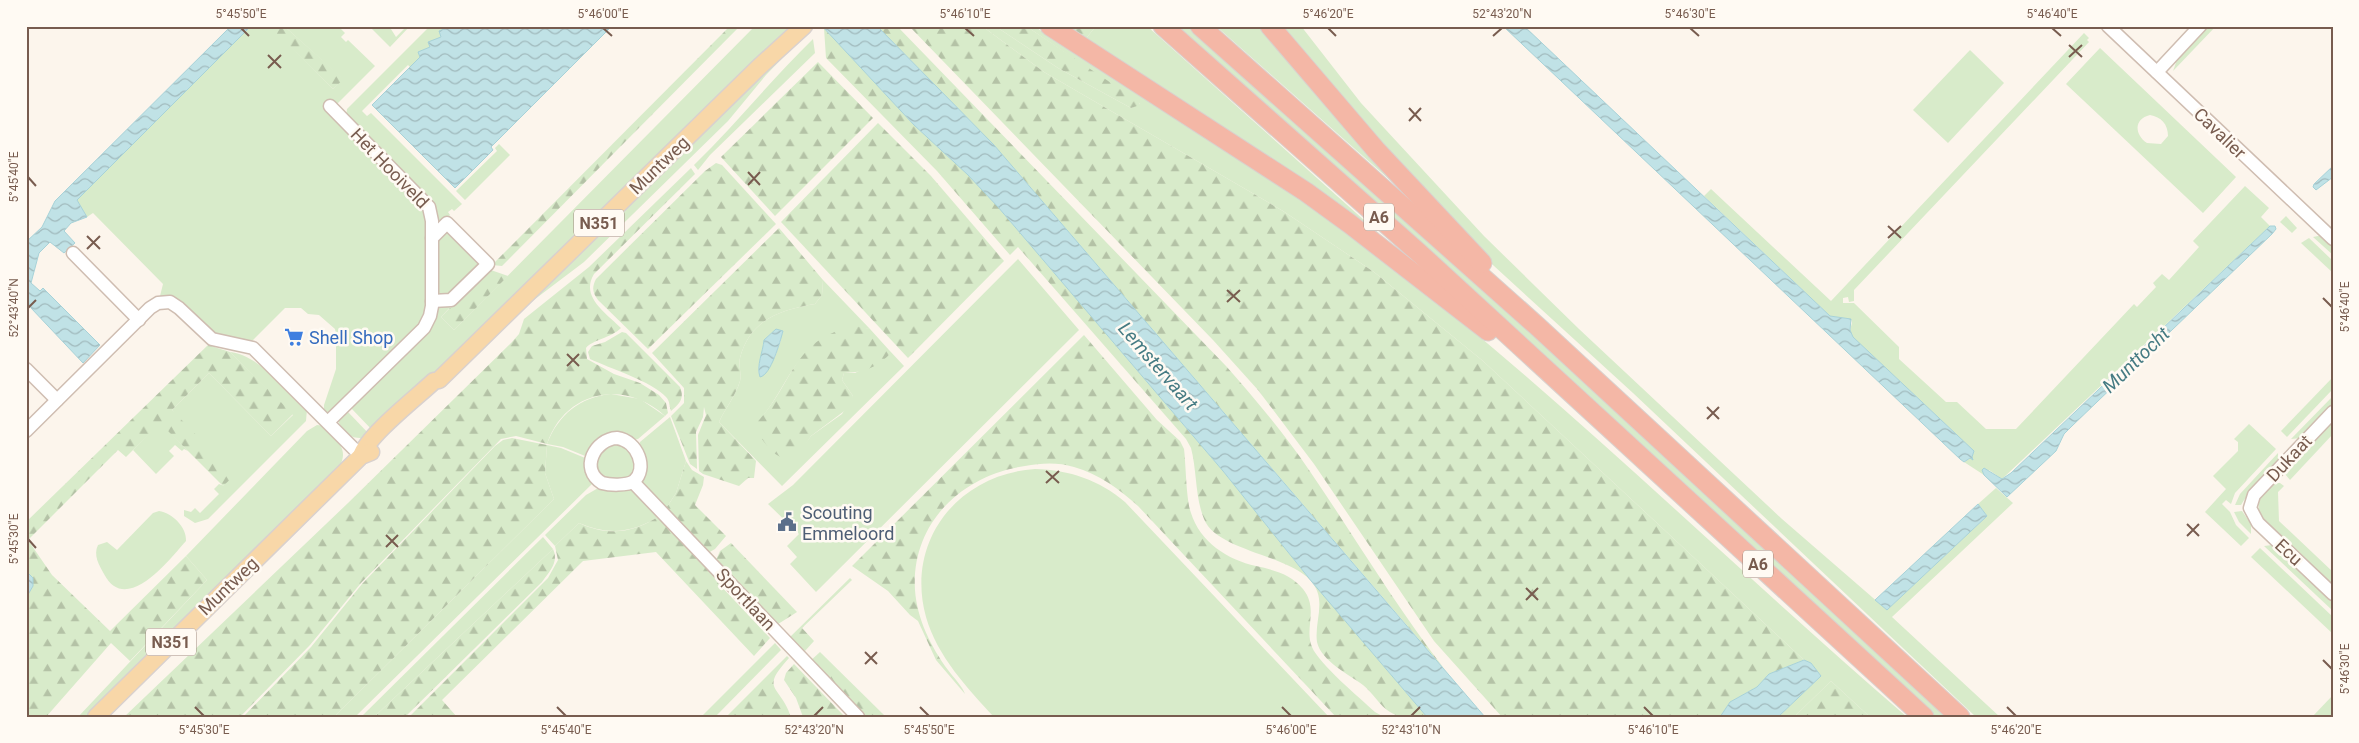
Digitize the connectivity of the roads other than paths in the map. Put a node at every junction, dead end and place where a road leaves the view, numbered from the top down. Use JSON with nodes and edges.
{"nodes":[{"id":1,"x":1050,"y":26,"type":"edge"},
{"id":2,"x":1163,"y":26,"type":"edge"},
{"id":3,"x":1200,"y":26,"type":"edge"},
{"id":4,"x":1270,"y":26,"type":"edge"},
{"id":5,"x":2108,"y":26,"type":"edge"},
{"id":6,"x":2200,"y":26,"type":"edge"},
{"id":7,"x":798,"y":29,"type":"edge"},
{"id":8,"x":2156,"y":72,"type":"junction"},
{"id":9,"x":330,"y":106,"type":"dead end"},
{"id":10,"x":432,"y":238,"type":"junction"},
{"id":11,"x":2333,"y":240,"type":"edge"},
{"id":12,"x":73,"y":253,"type":"dead end"},
{"id":13,"x":432,"y":301,"type":"junction"},
{"id":14,"x":139,"y":320,"type":"junction"},
{"id":15,"x":1537,"y":326,"type":"junction"},
{"id":16,"x":26,"y":369,"type":"edge"},
{"id":17,"x":57,"y":400,"type":"junction"},
{"id":18,"x":1592,"y":410,"type":"junction"},
{"id":19,"x":2333,"y":412,"type":"edge"},
{"id":20,"x":328,"y":422,"type":"junction"},
{"id":21,"x":26,"y":431,"type":"edge"},
{"id":22,"x":362,"y":456,"type":"junction"},
{"id":23,"x":633,"y":482,"type":"dead end"},
{"id":24,"x":2250,"y":508,"type":"joint"},
{"id":25,"x":2333,"y":594,"type":"edge"},
{"id":26,"x":96,"y":717,"type":"edge"},
{"id":27,"x":858,"y":717,"type":"edge"},
{"id":28,"x":1924,"y":717,"type":"edge"},
{"id":29,"x":1960,"y":717,"type":"edge"}],
"edges":[{"from":1,"to":18,"type":"highway","number":"A6"},
{"from":2,"to":18,"type":"highway","number":"A6"},
{"from":3,"to":15,"type":"highway","number":"A6"},
{"from":4,"to":15,"type":"highway","number":"A6"},
{"from":5,"to":8,"type":"street","name":"Cavalier"},
{"from":6,"to":8,"type":"street"},
{"from":7,"to":22,"type":"main road","name":"Muntweg","number":"N351"},
{"from":8,"to":11,"type":"street","name":"Cavalier"},
{"from":9,"to":10,"type":"street","name":"Het Hooiveld"},
{"from":10,"to":13,"type":"street","name":"Het Hooiveld"},
{"from":10,"to":13,"type":"street"},
{"from":12,"to":14,"type":"street"},
{"from":13,"to":20,"type":"street","name":"Het Hooiveld"},
{"from":14,"to":17,"type":"street"},
{"from":14,"to":20,"type":"street"},
{"from":15,"to":29,"type":"highway","number":"A6"},
{"from":16,"to":17,"type":"street"},
{"from":17,"to":21,"type":"street"},
{"from":18,"to":28,"type":"highway","number":"A6"},
{"from":19,"to":24,"type":"street","name":"Dukaat"},
{"from":20,"to":22,"type":"street"},
{"from":22,"to":26,"type":"main road","name":"Muntweg","number":"N351"},
{"from":23,"to":27,"type":"street","name":"Sportlaan"},
{"from":24,"to":25,"type":"street","name":"Ecu"}]}
